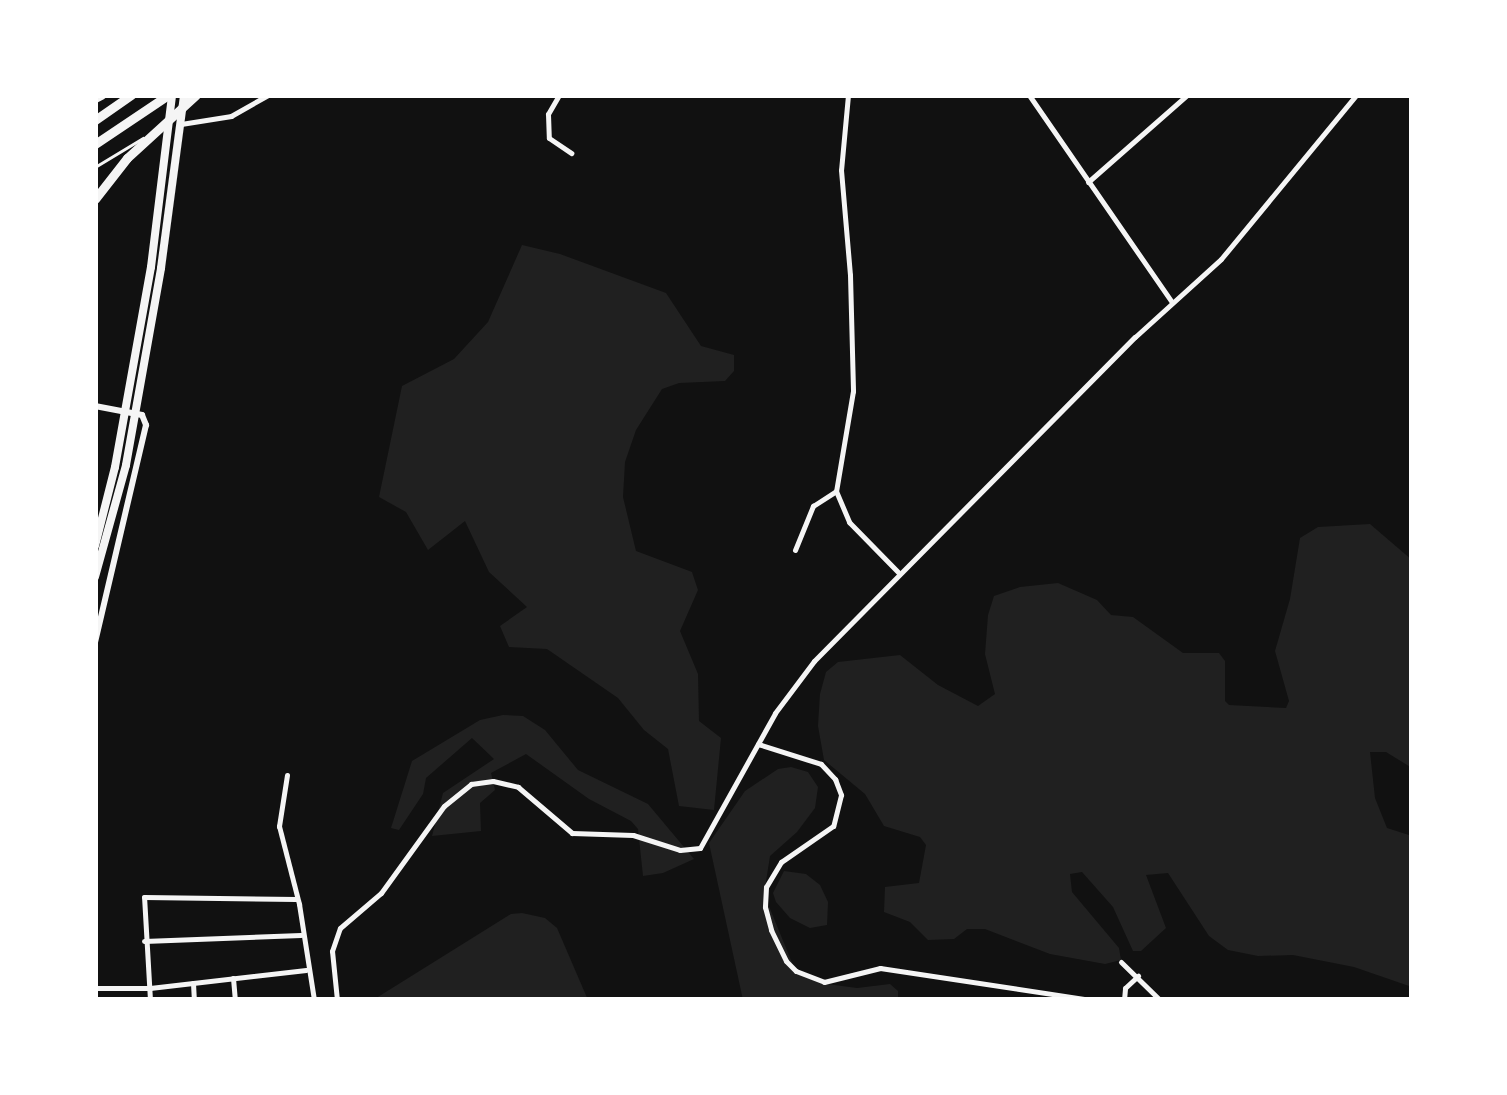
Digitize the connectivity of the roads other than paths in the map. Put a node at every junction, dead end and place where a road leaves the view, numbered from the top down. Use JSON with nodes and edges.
{"nodes":[{"id":1,"x":131,"y":95,"type":"edge"},
{"id":2,"x":170,"y":95,"type":"edge"},
{"id":3,"x":184,"y":95,"type":"edge"},
{"id":4,"x":196,"y":95,"type":"edge"},
{"id":5,"x":268,"y":95,"type":"edge"},
{"id":6,"x":559,"y":95,"type":"edge"},
{"id":7,"x":848,"y":95,"type":"edge"},
{"id":8,"x":1029,"y":95,"type":"edge"},
{"id":9,"x":1187,"y":95,"type":"edge"},
{"id":10,"x":1356,"y":95,"type":"edge"},
{"id":11,"x":95,"y":120,"type":"edge"},
{"id":12,"x":181,"y":124,"type":"junction"},
{"id":13,"x":153,"y":132,"type":"junction"},
{"id":14,"x":95,"y":144,"type":"edge"},
{"id":15,"x":571,"y":153,"type":"dead end"},
{"id":16,"x":95,"y":168,"type":"edge"},
{"id":17,"x":1088,"y":182,"type":"junction"},
{"id":18,"x":95,"y":199,"type":"edge"},
{"id":19,"x":1172,"y":302,"type":"junction"},
{"id":20,"x":95,"y":406,"type":"edge"},
{"id":21,"x":125,"y":412,"type":"junction"},
{"id":22,"x":136,"y":414,"type":"junction"},
{"id":23,"x":836,"y":491,"type":"junction"},
{"id":24,"x":95,"y":505,"type":"edge"},
{"id":25,"x":106,"y":507,"type":"junction"},
{"id":26,"x":95,"y":546,"type":"edge"},
{"id":27,"x":796,"y":550,"type":"dead end"},
{"id":28,"x":898,"y":572,"type":"junction"},
{"id":29,"x":95,"y":578,"type":"edge"},
{"id":30,"x":95,"y":642,"type":"edge"},
{"id":31,"x":758,"y":744,"type":"junction"},
{"id":32,"x":287,"y":774,"type":"dead end"},
{"id":33,"x":296,"y":899,"type":"junction"},
{"id":34,"x":303,"y":936,"type":"junction"},
{"id":35,"x":95,"y":939,"type":"edge"},
{"id":36,"x":144,"y":941,"type":"junction"},
{"id":37,"x":95,"y":951,"type":"edge"},
{"id":38,"x":1122,"y":962,"type":"dead end"},
{"id":39,"x":307,"y":970,"type":"junction"},
{"id":40,"x":1138,"y":976,"type":"junction"},
{"id":41,"x":233,"y":978,"type":"junction"},
{"id":42,"x":193,"y":983,"type":"junction"},
{"id":43,"x":95,"y":988,"type":"edge"},
{"id":44,"x":150,"y":988,"type":"junction"},
{"id":45,"x":150,"y":1000,"type":"edge"},
{"id":46,"x":194,"y":1000,"type":"edge"},
{"id":47,"x":235,"y":1000,"type":"edge"},
{"id":48,"x":314,"y":1000,"type":"edge"},
{"id":49,"x":337,"y":1000,"type":"edge"},
{"id":50,"x":1091,"y":1000,"type":"edge"},
{"id":51,"x":1124,"y":1000,"type":"edge"},
{"id":52,"x":1160,"y":1000,"type":"edge"}],
"edges":[{"from":1,"to":11,"type":"highway"},
{"from":2,"to":14,"type":"highway"},
{"from":2,"to":21,"type":"main road"},
{"from":3,"to":12,"type":"main road"},
{"from":4,"to":13,"type":"highway"},
{"from":5,"to":12,"type":"street"},
{"from":6,"to":15,"type":"street"},
{"from":7,"to":23,"type":"street"},
{"from":8,"to":17,"type":"street"},
{"from":9,"to":17,"type":"street"},
{"from":10,"to":19,"type":"street"},
{"from":12,"to":22,"type":"main road"},
{"from":13,"to":16,"type":"lane"},
{"from":13,"to":18,"type":"highway"},
{"from":17,"to":19,"type":"street"},
{"from":19,"to":28,"type":"street"},
{"from":20,"to":21,"type":"street"},
{"from":21,"to":22,"type":"street"},
{"from":21,"to":25,"type":"main road"},
{"from":22,"to":29,"type":"main road"},
{"from":22,"to":30,"type":"street"},
{"from":23,"to":27,"type":"street"},
{"from":23,"to":28,"type":"street"},
{"from":24,"to":25,"type":"street"},
{"from":25,"to":26,"type":"main road"},
{"from":28,"to":31,"type":"street"},
{"from":31,"to":49,"type":"street"},
{"from":31,"to":50,"type":"street"},
{"from":32,"to":33,"type":"street"},
{"from":33,"to":34,"type":"street"},
{"from":33,"to":36,"type":"street"},
{"from":34,"to":36,"type":"street"},
{"from":34,"to":39,"type":"street"},
{"from":35,"to":37,"type":"street"},
{"from":36,"to":44,"type":"street"},
{"from":38,"to":40,"type":"street"},
{"from":39,"to":41,"type":"street"},
{"from":39,"to":48,"type":"street"},
{"from":40,"to":51,"type":"street"},
{"from":40,"to":52,"type":"street"},
{"from":41,"to":42,"type":"street"},
{"from":41,"to":47,"type":"street"},
{"from":42,"to":44,"type":"street"},
{"from":42,"to":46,"type":"street"},
{"from":43,"to":44,"type":"street"},
{"from":44,"to":45,"type":"street"}]}
